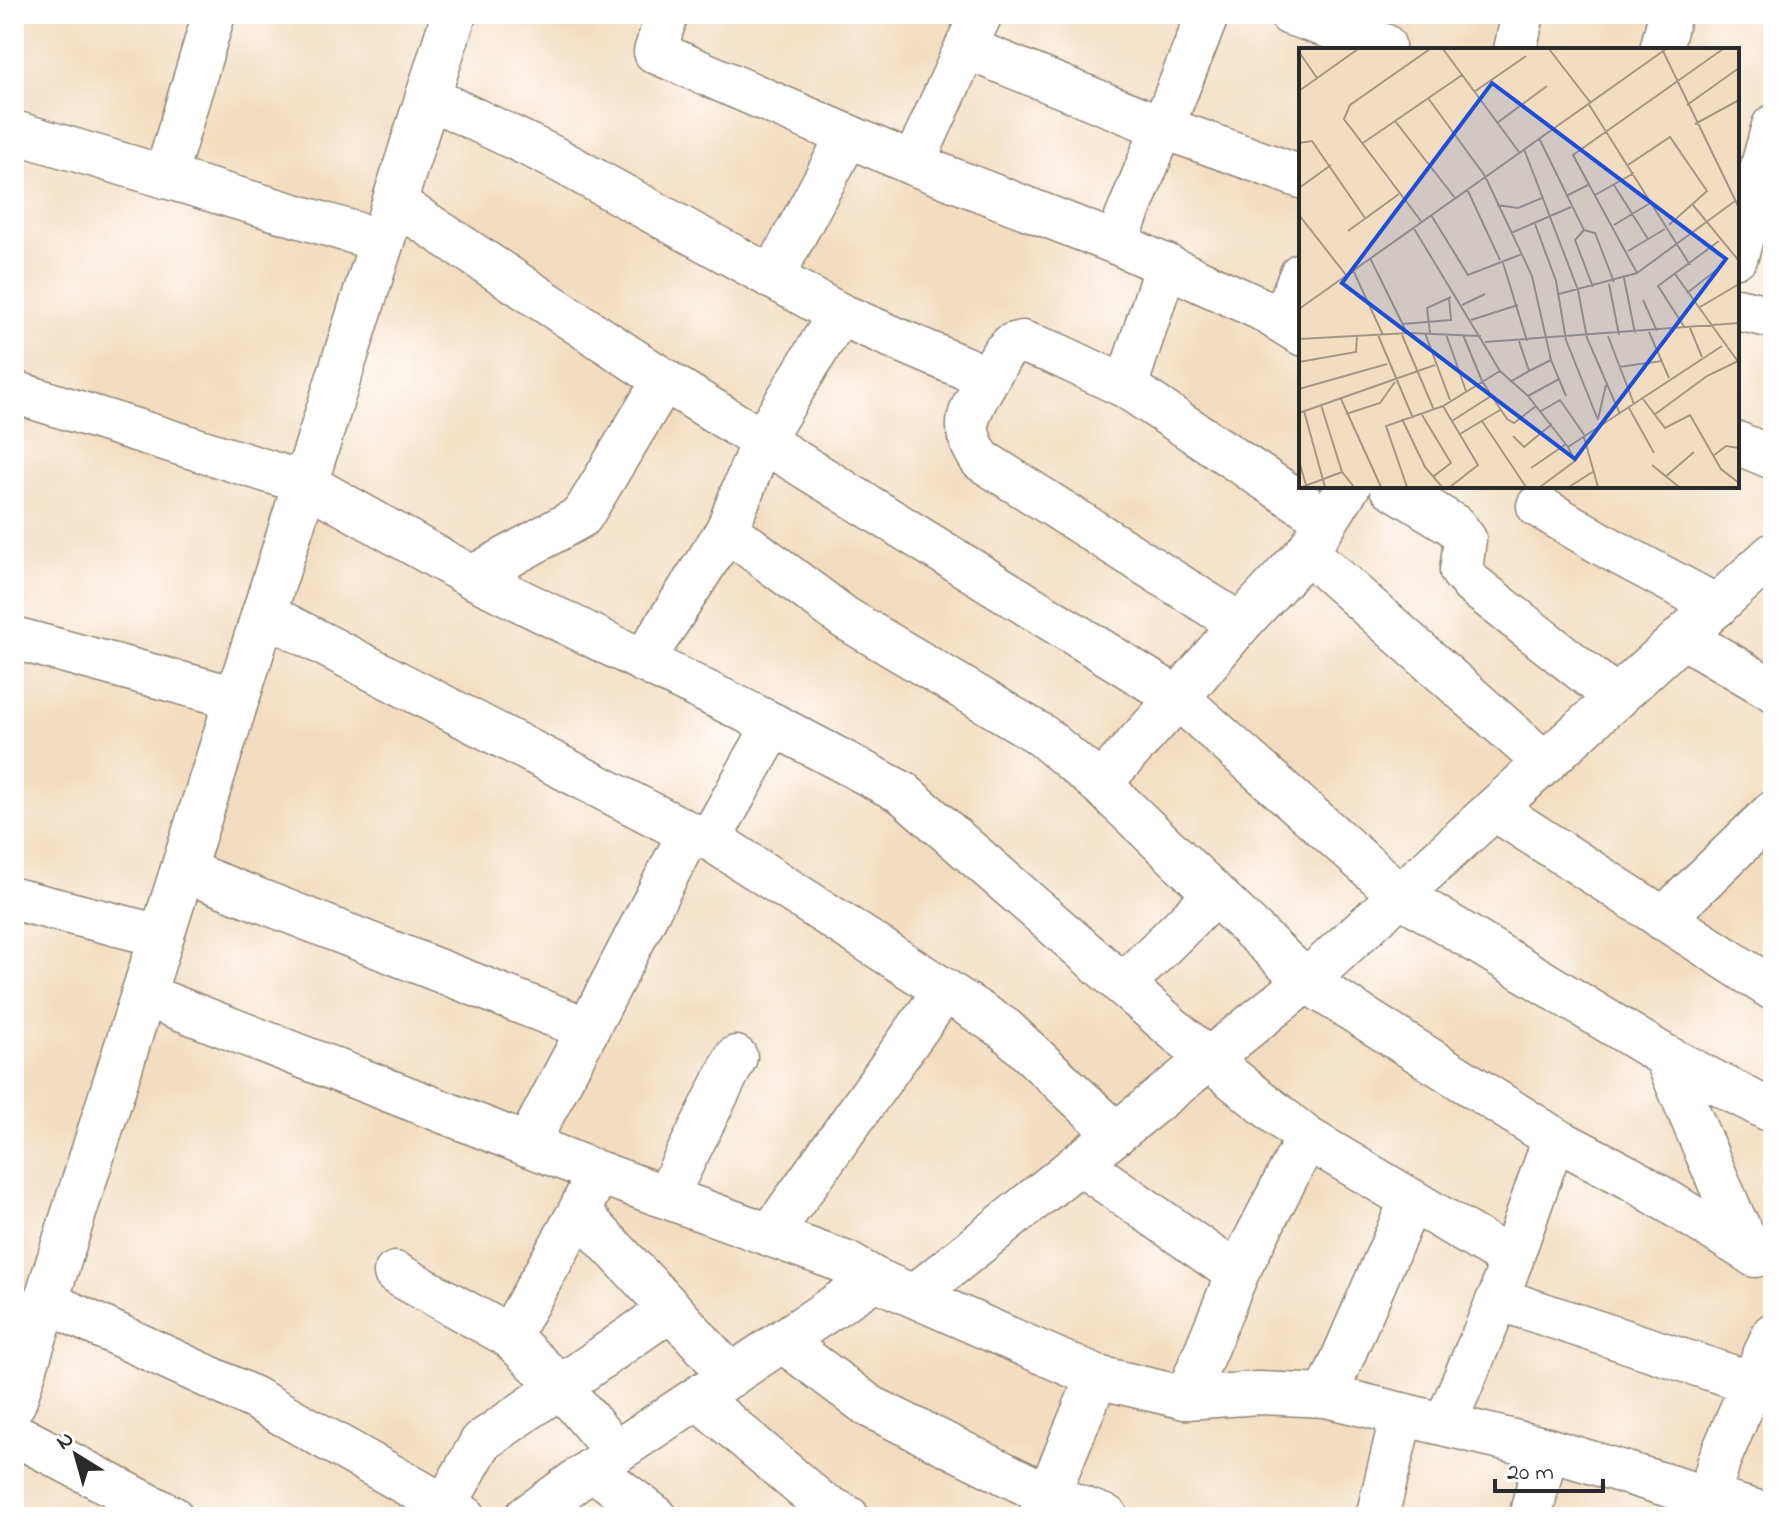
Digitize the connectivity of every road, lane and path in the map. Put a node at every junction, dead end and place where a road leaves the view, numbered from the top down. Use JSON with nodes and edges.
{"nodes":[{"id":1,"x":214,"y":14,"type":"edge"},
{"id":2,"x":454,"y":14,"type":"edge"},
{"id":3,"x":667,"y":14,"type":"edge"},
{"id":4,"x":1208,"y":14,"type":"edge"},
{"id":5,"x":1290,"y":14,"type":"edge"},
{"id":6,"x":1523,"y":14,"type":"edge"},
{"id":7,"x":1670,"y":14,"type":"edge"},
{"id":8,"x":973,"y":31,"type":"edge"},
{"id":9,"x":1386,"y":36,"type":"edge"},
{"id":10,"x":1515,"y":48,"type":"edge"},
{"id":11,"x":1662,"y":48,"type":"edge"},
{"id":12,"x":428,"y":97,"type":"junction"},
{"id":13,"x":1773,"y":126,"type":"edge"},
{"id":14,"x":1162,"y":127,"type":"junction"},
{"id":15,"x":14,"y":132,"type":"edge"},
{"id":16,"x":848,"y":136,"type":"junction"},
{"id":17,"x":913,"y":164,"type":"junction"},
{"id":18,"x":1299,"y":176,"type":"edge"},
{"id":19,"x":165,"y":177,"type":"junction"},
{"id":20,"x":388,"y":222,"type":"junction"},
{"id":21,"x":1116,"y":243,"type":"junction"},
{"id":22,"x":1739,"y":249,"type":"edge"},
{"id":23,"x":1166,"y":265,"type":"junction"},
{"id":24,"x":772,"y":278,"type":"junction"},
{"id":25,"x":1299,"y":285,"type":"edge"},
{"id":26,"x":1739,"y":309,"type":"edge"},
{"id":27,"x":839,"y":314,"type":"junction"},
{"id":28,"x":1773,"y":317,"type":"edge"},
{"id":29,"x":1291,"y":328,"type":"edge"},
{"id":30,"x":988,"y":378,"type":"junction"},
{"id":31,"x":664,"y":380,"type":"junction"},
{"id":32,"x":1126,"y":387,"type":"junction"},
{"id":33,"x":14,"y":392,"type":"edge"},
{"id":34,"x":762,"y":441,"type":"junction"},
{"id":35,"x":1739,"y":444,"type":"edge"},
{"id":36,"x":1773,"y":458,"type":"edge"},
{"id":37,"x":305,"y":483,"type":"junction"},
{"id":38,"x":1393,"y":488,"type":"edge"},
{"id":39,"x":1538,"y":506,"type":"dead end"},
{"id":40,"x":1328,"y":519,"type":"edge"},
{"id":41,"x":727,"y":530,"type":"junction"},
{"id":42,"x":1773,"y":554,"type":"edge"},
{"id":43,"x":472,"y":577,"type":"junction"},
{"id":44,"x":1717,"y":606,"type":"junction"},
{"id":45,"x":263,"y":613,"type":"junction"},
{"id":46,"x":1240,"y":624,"type":"junction"},
{"id":47,"x":1683,"y":637,"type":"junction"},
{"id":48,"x":14,"y":638,"type":"edge"},
{"id":49,"x":643,"y":661,"type":"junction"},
{"id":50,"x":1773,"y":690,"type":"edge"},
{"id":51,"x":236,"y":698,"type":"junction"},
{"id":52,"x":1178,"y":698,"type":"junction"},
{"id":53,"x":1617,"y":698,"type":"junction"},
{"id":54,"x":774,"y":725,"type":"junction"},
{"id":55,"x":1545,"y":763,"type":"junction"},
{"id":56,"x":1100,"y":784,"type":"junction"},
{"id":57,"x":1494,"y":809,"type":"junction"},
{"id":58,"x":1773,"y":812,"type":"edge"},
{"id":59,"x":699,"y":836,"type":"junction"},
{"id":60,"x":182,"y":870,"type":"junction"},
{"id":61,"x":1215,"y":894,"type":"junction"},
{"id":62,"x":1400,"y":895,"type":"junction"},
{"id":63,"x":14,"y":899,"type":"edge"},
{"id":64,"x":1663,"y":919,"type":"junction"},
{"id":65,"x":161,"y":936,"type":"junction"},
{"id":66,"x":1306,"y":981,"type":"junction"},
{"id":67,"x":1123,"y":985,"type":"junction"},
{"id":68,"x":1773,"y":989,"type":"edge"},
{"id":69,"x":945,"y":990,"type":"junction"},
{"id":70,"x":142,"y":994,"type":"junction"},
{"id":71,"x":588,"y":1029,"type":"junction"},
{"id":72,"x":1665,"y":1056,"type":"junction"},
{"id":73,"x":736,"y":1057,"type":"dead end"},
{"id":74,"x":1208,"y":1059,"type":"junction"},
{"id":75,"x":1773,"y":1112,"type":"edge"},
{"id":76,"x":1116,"y":1133,"type":"junction"},
{"id":77,"x":1307,"y":1138,"type":"junction"},
{"id":78,"x":1554,"y":1138,"type":"junction"},
{"id":79,"x":527,"y":1145,"type":"junction"},
{"id":80,"x":1079,"y":1163,"type":"junction"},
{"id":81,"x":597,"y":1172,"type":"junction"},
{"id":82,"x":666,"y":1197,"type":"junction"},
{"id":83,"x":1411,"y":1200,"type":"junction"},
{"id":84,"x":579,"y":1212,"type":"junction"},
{"id":85,"x":770,"y":1235,"type":"junction"},
{"id":86,"x":1512,"y":1260,"type":"junction"},
{"id":87,"x":1764,"y":1262,"type":"edge"},
{"id":88,"x":395,"y":1273,"type":"dead end"},
{"id":89,"x":1237,"y":1274,"type":"junction"},
{"id":90,"x":875,"y":1279,"type":"junction"},
{"id":91,"x":915,"y":1295,"type":"junction"},
{"id":92,"x":1498,"y":1299,"type":"junction"},
{"id":93,"x":45,"y":1301,"type":"junction"},
{"id":94,"x":671,"y":1309,"type":"junction"},
{"id":95,"x":1773,"y":1334,"type":"edge"},
{"id":96,"x":509,"y":1336,"type":"junction"},
{"id":97,"x":782,"y":1341,"type":"junction"},
{"id":98,"x":1097,"y":1377,"type":"junction"},
{"id":99,"x":561,"y":1387,"type":"junction"},
{"id":100,"x":715,"y":1387,"type":"junction"},
{"id":101,"x":1758,"y":1393,"type":"edge"},
{"id":102,"x":1326,"y":1396,"type":"junction"},
{"id":103,"x":1186,"y":1398,"type":"junction"},
{"id":104,"x":14,"y":1402,"type":"edge"},
{"id":105,"x":1402,"y":1414,"type":"junction"},
{"id":106,"x":1445,"y":1424,"type":"junction"},
{"id":107,"x":14,"y":1434,"type":"edge"},
{"id":108,"x":1547,"y":1449,"type":"junction"},
{"id":109,"x":604,"y":1461,"type":"junction"},
{"id":110,"x":1692,"y":1502,"type":"edge"},
{"id":111,"x":1044,"y":1506,"type":"edge"},
{"id":112,"x":455,"y":1512,"type":"edge"},
{"id":113,"x":1773,"y":1516,"type":"edge"},
{"id":114,"x":172,"y":1517,"type":"edge"},
{"id":115,"x":526,"y":1517,"type":"edge"},
{"id":116,"x":656,"y":1517,"type":"edge"},
{"id":117,"x":848,"y":1517,"type":"edge"},
{"id":118,"x":1107,"y":1517,"type":"edge"},
{"id":119,"x":1377,"y":1517,"type":"edge"},
{"id":120,"x":1530,"y":1517,"type":"edge"}],
"edges":[{"from":1,"to":19,"type":"street"},
{"from":2,"to":12,"type":"street"},
{"from":3,"to":16,"type":"street"},
{"from":4,"to":14,"type":"street"},
{"from":5,"to":9,"type":"street"},
{"from":6,"to":10,"type":"street"},
{"from":7,"to":11,"type":"street"},
{"from":8,"to":14,"type":"street"},
{"from":8,"to":17,"type":"street"},
{"from":12,"to":20,"type":"street"},
{"from":12,"to":24,"type":"street"},
{"from":13,"to":22,"type":"street"},
{"from":14,"to":18,"type":"street"},
{"from":14,"to":21,"type":"street"},
{"from":15,"to":19,"type":"street"},
{"from":16,"to":17,"type":"street"},
{"from":16,"to":24,"type":"street"},
{"from":17,"to":21,"type":"street"},
{"from":19,"to":20,"type":"street"},
{"from":20,"to":31,"type":"street"},
{"from":20,"to":37,"type":"street"},
{"from":21,"to":23,"type":"street"},
{"from":23,"to":29,"type":"street"},
{"from":23,"to":32,"type":"street"},
{"from":24,"to":27,"type":"street"},
{"from":25,"to":29,"type":"street"},
{"from":26,"to":28,"type":"street"},
{"from":27,"to":30,"type":"street"},
{"from":27,"to":34,"type":"street"},
{"from":30,"to":32,"type":"street"},
{"from":30,"to":46,"type":"street"},
{"from":31,"to":34,"type":"street"},
{"from":31,"to":43,"type":"street"},
{"from":32,"to":40,"type":"street"},
{"from":33,"to":37,"type":"street"},
{"from":34,"to":41,"type":"street"},
{"from":34,"to":52,"type":"street"},
{"from":35,"to":36,"type":"street"},
{"from":37,"to":43,"type":"street"},
{"from":37,"to":45,"type":"street"},
{"from":38,"to":53,"type":"street"},
{"from":39,"to":44,"type":"street"},
{"from":40,"to":46,"type":"street"},
{"from":40,"to":55,"type":"street"},
{"from":41,"to":49,"type":"street"},
{"from":41,"to":56,"type":"street"},
{"from":42,"to":44,"type":"street"},
{"from":43,"to":49,"type":"street"},
{"from":44,"to":47,"type":"street"},
{"from":45,"to":51,"type":"street"},
{"from":45,"to":59,"type":"street"},
{"from":46,"to":52,"type":"street"},
{"from":47,"to":50,"type":"street"},
{"from":47,"to":53,"type":"street"},
{"from":48,"to":51,"type":"street"},
{"from":49,"to":54,"type":"street"},
{"from":51,"to":60,"type":"street"},
{"from":52,"to":56,"type":"street"},
{"from":52,"to":62,"type":"street"},
{"from":53,"to":55,"type":"street"},
{"from":54,"to":59,"type":"street"},
{"from":54,"to":67,"type":"street"},
{"from":55,"to":57,"type":"street"},
{"from":56,"to":61,"type":"street"},
{"from":57,"to":62,"type":"street"},
{"from":57,"to":64,"type":"street"},
{"from":58,"to":64,"type":"street"},
{"from":59,"to":69,"type":"street"},
{"from":59,"to":71,"type":"street"},
{"from":60,"to":65,"type":"street"},
{"from":60,"to":71,"type":"street"},
{"from":61,"to":66,"type":"street"},
{"from":61,"to":67,"type":"street"},
{"from":62,"to":66,"type":"street"},
{"from":62,"to":72,"type":"street"},
{"from":63,"to":65,"type":"street"},
{"from":64,"to":68,"type":"street"},
{"from":65,"to":70,"type":"street"},
{"from":66,"to":74,"type":"street"},
{"from":66,"to":78,"type":"street"},
{"from":67,"to":74,"type":"street"},
{"from":69,"to":76,"type":"street"},
{"from":69,"to":85,"type":"street"},
{"from":70,"to":79,"type":"street"},
{"from":70,"to":93,"type":"street"},
{"from":71,"to":79,"type":"street"},
{"from":72,"to":75,"type":"street"},
{"from":72,"to":87,"type":"street"},
{"from":73,"to":82,"type":"street"},
{"from":74,"to":76,"type":"street"},
{"from":74,"to":77,"type":"street"},
{"from":76,"to":80,"type":"street"},
{"from":77,"to":83,"type":"street"},
{"from":77,"to":89,"type":"street"},
{"from":78,"to":86,"type":"street"},
{"from":78,"to":87,"type":"street"},
{"from":79,"to":81,"type":"street"},
{"from":80,"to":89,"type":"street"},
{"from":80,"to":91,"type":"street"},
{"from":81,"to":82,"type":"street"},
{"from":81,"to":84,"type":"street"},
{"from":82,"to":85,"type":"street"},
{"from":83,"to":86,"type":"street"},
{"from":83,"to":102,"type":"street"},
{"from":84,"to":94,"type":"street"},
{"from":84,"to":96,"type":"street"},
{"from":85,"to":90,"type":"street"},
{"from":86,"to":92,"type":"street"},
{"from":88,"to":96,"type":"street"},
{"from":89,"to":103,"type":"street"},
{"from":90,"to":91,"type":"street"},
{"from":90,"to":97,"type":"street"},
{"from":91,"to":98,"type":"street"},
{"from":92,"to":101,"type":"street"},
{"from":92,"to":106,"type":"street"},
{"from":93,"to":104,"type":"street"},
{"from":93,"to":112,"type":"street"},
{"from":94,"to":99,"type":"street"},
{"from":94,"to":100,"type":"street"},
{"from":95,"to":101,"type":"street"},
{"from":96,"to":99,"type":"street"},
{"from":97,"to":100,"type":"street"},
{"from":97,"to":111,"type":"street"},
{"from":98,"to":103,"type":"street"},
{"from":98,"to":111,"type":"street"},
{"from":99,"to":109,"type":"street"},
{"from":99,"to":112,"type":"street"},
{"from":100,"to":109,"type":"street"},
{"from":100,"to":117,"type":"street"},
{"from":101,"to":110,"type":"street"},
{"from":102,"to":103,"type":"street"},
{"from":102,"to":105,"type":"street"},
{"from":105,"to":106,"type":"street"},
{"from":105,"to":119,"type":"street"},
{"from":106,"to":108,"type":"street"},
{"from":107,"to":114,"type":"street"},
{"from":108,"to":110,"type":"street"},
{"from":108,"to":120,"type":"street"},
{"from":109,"to":115,"type":"street"},
{"from":109,"to":116,"type":"street"},
{"from":110,"to":113,"type":"street"},
{"from":111,"to":118,"type":"street"}]}
